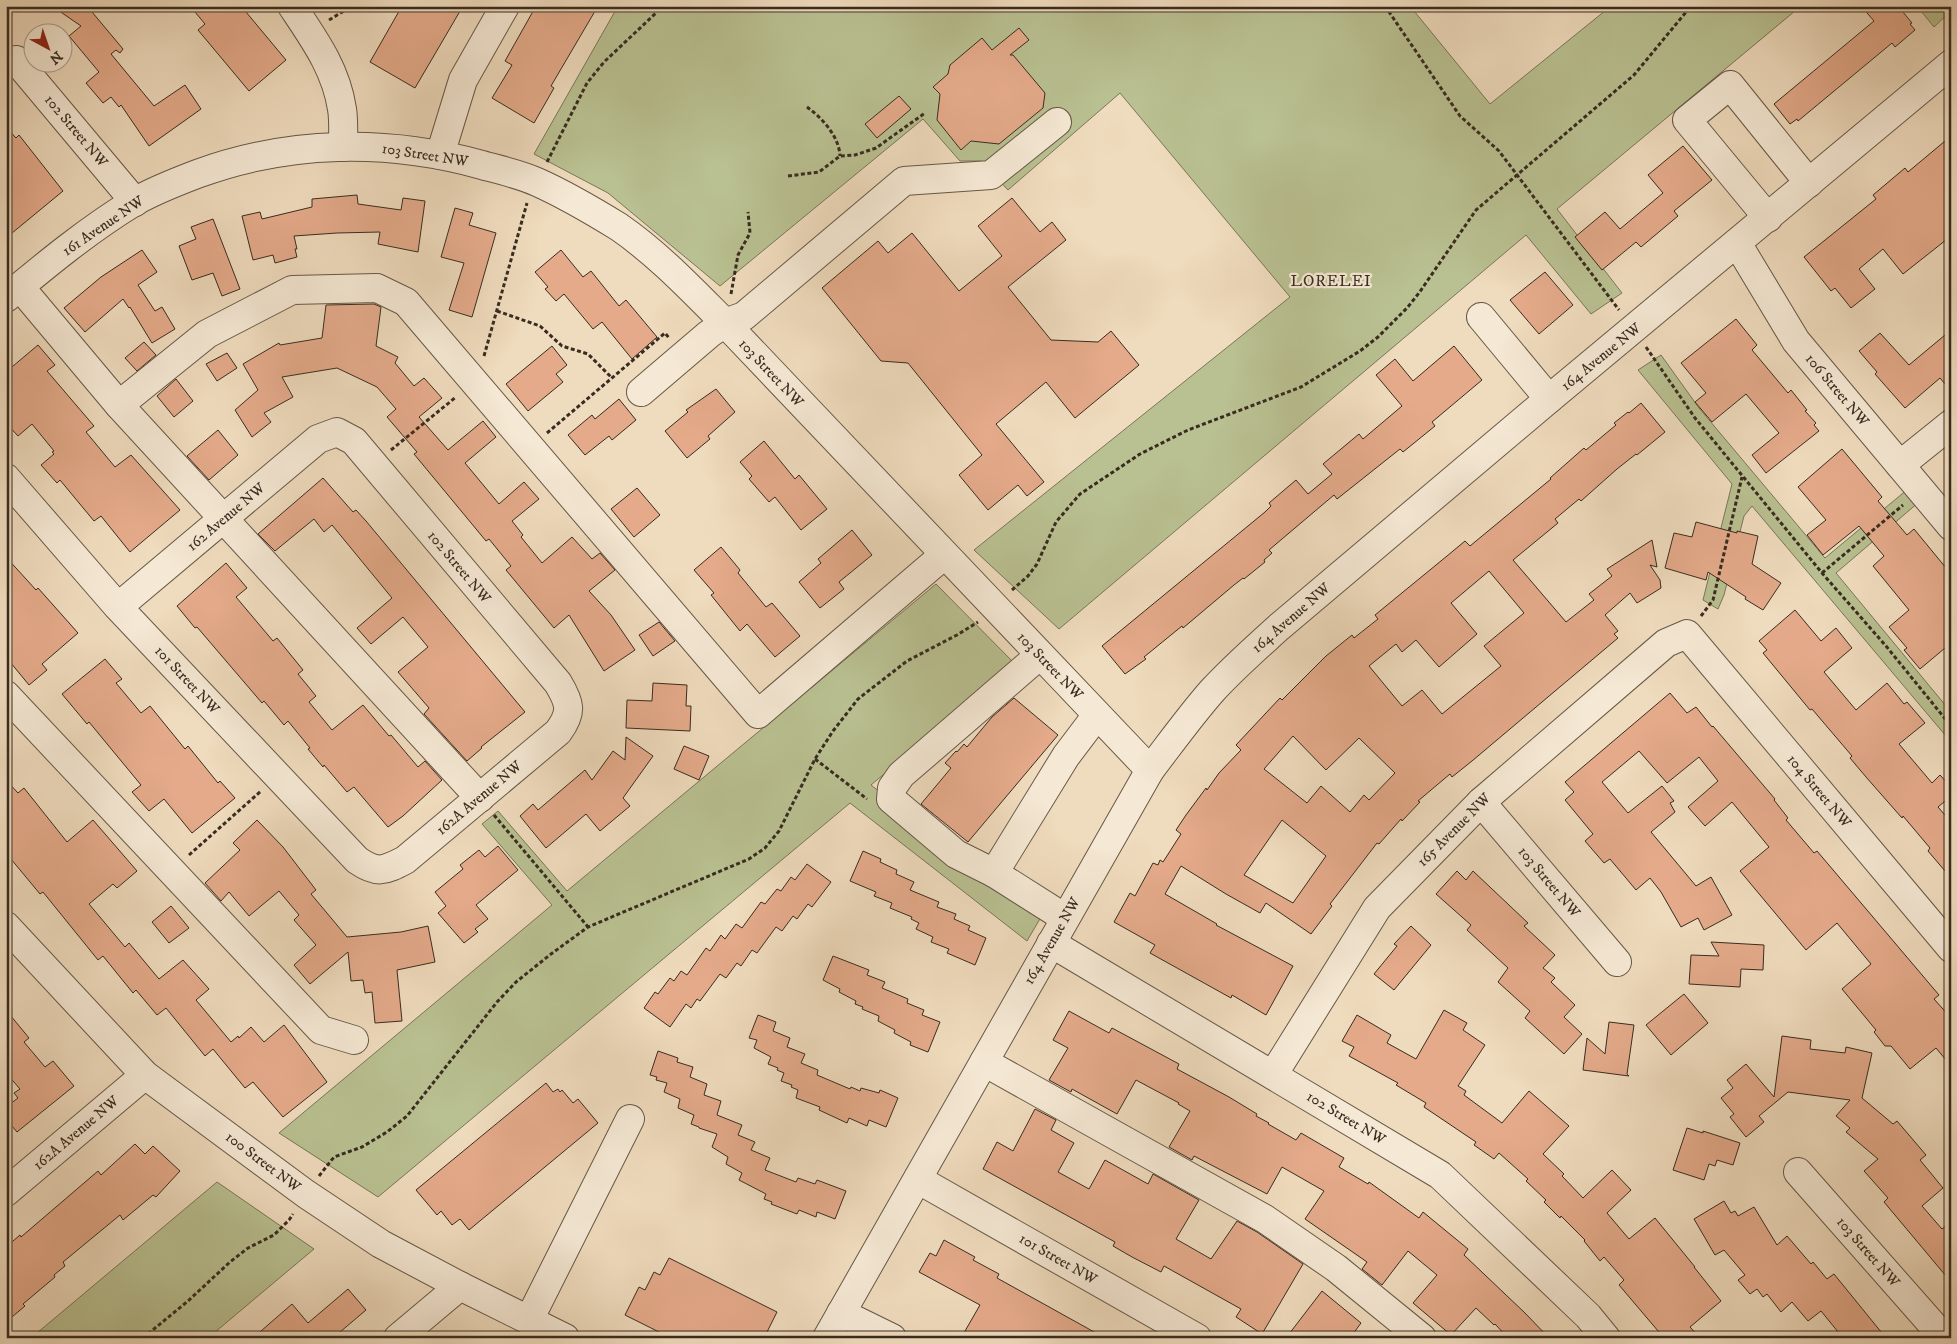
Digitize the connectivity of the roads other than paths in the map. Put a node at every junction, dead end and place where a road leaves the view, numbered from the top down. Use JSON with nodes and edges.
{"nodes":[{"id":1,"x":292,"y":6,"type":"edge"},
{"id":2,"x":505,"y":6,"type":"edge"},
{"id":3,"x":16,"y":60,"type":"dead end"},
{"id":4,"x":1951,"y":64,"type":"edge"},
{"id":5,"x":1056,"y":122,"type":"dead end"},
{"id":6,"x":343,"y":147,"type":"junction"},
{"id":7,"x":297,"y":149,"type":"joint"},
{"id":8,"x":440,"y":155,"type":"junction"},
{"id":9,"x":1809,"y":183,"type":"junction"},
{"id":10,"x":135,"y":202,"type":"junction"},
{"id":11,"x":1768,"y":218,"type":"junction"},
{"id":12,"x":1737,"y":243,"type":"junction"},
{"id":13,"x":13,"y":292,"type":"edge"},
{"id":14,"x":1481,"y":317,"type":"dead end"},
{"id":15,"x":725,"y":323,"type":"junction"},
{"id":16,"x":641,"y":392,"type":"dead end"},
{"id":17,"x":1549,"y":399,"type":"junction"},
{"id":18,"x":119,"y":405,"type":"junction"},
{"id":19,"x":1951,"y":424,"type":"edge"},
{"id":20,"x":337,"y":432,"type":"joint"},
{"id":21,"x":1900,"y":465,"type":"junction"},
{"id":22,"x":6,"y":478,"type":"edge"},
{"id":23,"x":224,"y":519,"type":"junction"},
{"id":24,"x":1951,"y":526,"type":"edge"},
{"id":25,"x":944,"y":555,"type":"junction"},
{"id":26,"x":118,"y":607,"type":"junction"},
{"id":27,"x":1687,"y":634,"type":"joint"},
{"id":28,"x":1040,"y":655,"type":"junction"},
{"id":29,"x":6,"y":695,"type":"edge"},
{"id":30,"x":569,"y":712,"type":"joint"},
{"id":31,"x":1097,"y":715,"type":"junction"},
{"id":32,"x":1150,"y":770,"type":"junction"},
{"id":33,"x":480,"y":798,"type":"junction"},
{"id":34,"x":1481,"y":802,"type":"junction"},
{"id":35,"x":377,"y":870,"type":"joint"},
{"id":36,"x":994,"y":874,"type":"junction"},
{"id":37,"x":1065,"y":918,"type":"junction"},
{"id":38,"x":6,"y":926,"type":"edge"},
{"id":39,"x":1051,"y":943,"type":"junction"},
{"id":40,"x":1951,"y":948,"type":"edge"},
{"id":41,"x":1617,"y":962,"type":"dead end"},
{"id":42,"x":354,"y":1040,"type":"dead end"},
{"id":43,"x":984,"y":1062,"type":"junction"},
{"id":44,"x":146,"y":1074,"type":"junction"},
{"id":45,"x":1273,"y":1075,"type":"junction"},
{"id":46,"x":630,"y":1119,"type":"dead end"},
{"id":47,"x":1798,"y":1172,"type":"dead end"},
{"id":48,"x":919,"y":1180,"type":"junction"},
{"id":49,"x":10,"y":1181,"type":"edge"},
{"id":50,"x":460,"y":1286,"type":"junction"},
{"id":51,"x":841,"y":1313,"type":"junction"},
{"id":52,"x":529,"y":1320,"type":"junction"},
{"id":53,"x":1940,"y":1331,"type":"edge"},
{"id":54,"x":398,"y":1338,"type":"edge"},
{"id":55,"x":565,"y":1338,"type":"edge"},
{"id":56,"x":827,"y":1338,"type":"edge"},
{"id":57,"x":892,"y":1338,"type":"edge"},
{"id":58,"x":1197,"y":1338,"type":"edge"},
{"id":59,"x":1422,"y":1338,"type":"edge"},
{"id":60,"x":1606,"y":1338,"type":"edge"}],
"edges":[{"from":1,"to":6,"type":"street"},
{"from":2,"to":8,"type":"street"},
{"from":3,"to":10,"type":"street","name":"102 Street NW"},
{"from":4,"to":9,"type":"street","name":"164 Avenue NW"},
{"from":5,"to":15,"type":"street"},
{"from":6,"to":7,"type":"street","name":"103 Street NW"},
{"from":6,"to":8,"type":"street","name":"103 Street NW"},
{"from":7,"to":10,"type":"street","name":"161 Avenue NW"},
{"from":8,"to":15,"type":"street","name":"103 Street NW"},
{"from":9,"to":11,"type":"street","name":"164 Avenue NW"},
{"from":9,"to":11,"type":"street"},
{"from":10,"to":13,"type":"street","name":"161 Avenue NW"},
{"from":11,"to":12,"type":"street","name":"164 Avenue NW"},
{"from":12,"to":17,"type":"street","name":"164 Avenue NW"},
{"from":12,"to":21,"type":"street","name":"106 Street NW"},
{"from":13,"to":18,"type":"street"},
{"from":14,"to":17,"type":"street"},
{"from":15,"to":16,"type":"street"},
{"from":15,"to":25,"type":"street","name":"103 Street NW"},
{"from":17,"to":32,"type":"street","name":"164 Avenue NW"},
{"from":18,"to":23,"type":"street"},
{"from":18,"to":25,"type":"street"},
{"from":19,"to":21,"type":"street"},
{"from":20,"to":23,"type":"street","name":"162 Avenue NW"},
{"from":20,"to":30,"type":"street","name":"102 Street NW"},
{"from":21,"to":24,"type":"street","name":"106 Street NW"},
{"from":22,"to":26,"type":"street","name":"101 Street NW"},
{"from":23,"to":26,"type":"street","name":"162 Avenue NW"},
{"from":23,"to":33,"type":"street"},
{"from":25,"to":28,"type":"street","name":"103 Street NW"},
{"from":26,"to":35,"type":"street","name":"101 Street NW"},
{"from":27,"to":34,"type":"street","name":"165 Avenue NW"},
{"from":27,"to":40,"type":"street","name":"104 Street NW"},
{"from":28,"to":31,"type":"street","name":"103 Street NW"},
{"from":28,"to":36,"type":"street"},
{"from":29,"to":42,"type":"street"},
{"from":30,"to":33,"type":"street","name":"162A Avenue NW"},
{"from":31,"to":32,"type":"street","name":"103 Street NW"},
{"from":31,"to":36,"type":"street"},
{"from":32,"to":37,"type":"street","name":"164 Avenue NW"},
{"from":33,"to":35,"type":"street","name":"162A Avenue NW"},
{"from":34,"to":41,"type":"street","name":"103 Street NW"},
{"from":34,"to":45,"type":"street","name":"165 Avenue NW"},
{"from":36,"to":37,"type":"street"},
{"from":37,"to":39,"type":"street","name":"164 Avenue NW"},
{"from":38,"to":44,"type":"street","name":"100 Street NW"},
{"from":39,"to":43,"type":"street","name":"164 Avenue NW"},
{"from":39,"to":45,"type":"street","name":"102 Street NW"},
{"from":43,"to":48,"type":"street","name":"164 Avenue NW"},
{"from":43,"to":59,"type":"street"},
{"from":44,"to":49,"type":"street","name":"162A Avenue NW"},
{"from":44,"to":50,"type":"street","name":"100 Street NW"},
{"from":45,"to":60,"type":"street","name":"102 Street NW"},
{"from":46,"to":52,"type":"street"},
{"from":47,"to":53,"type":"street","name":"103 Street NW"},
{"from":48,"to":51,"type":"street","name":"164 Avenue NW"},
{"from":48,"to":58,"type":"street","name":"101 Street NW"},
{"from":50,"to":52,"type":"street","name":"100 Street NW"},
{"from":50,"to":54,"type":"street"},
{"from":51,"to":56,"type":"street","name":"164 Avenue NW"},
{"from":51,"to":57,"type":"street"},
{"from":52,"to":55,"type":"street","name":"100 Street NW"}]}
